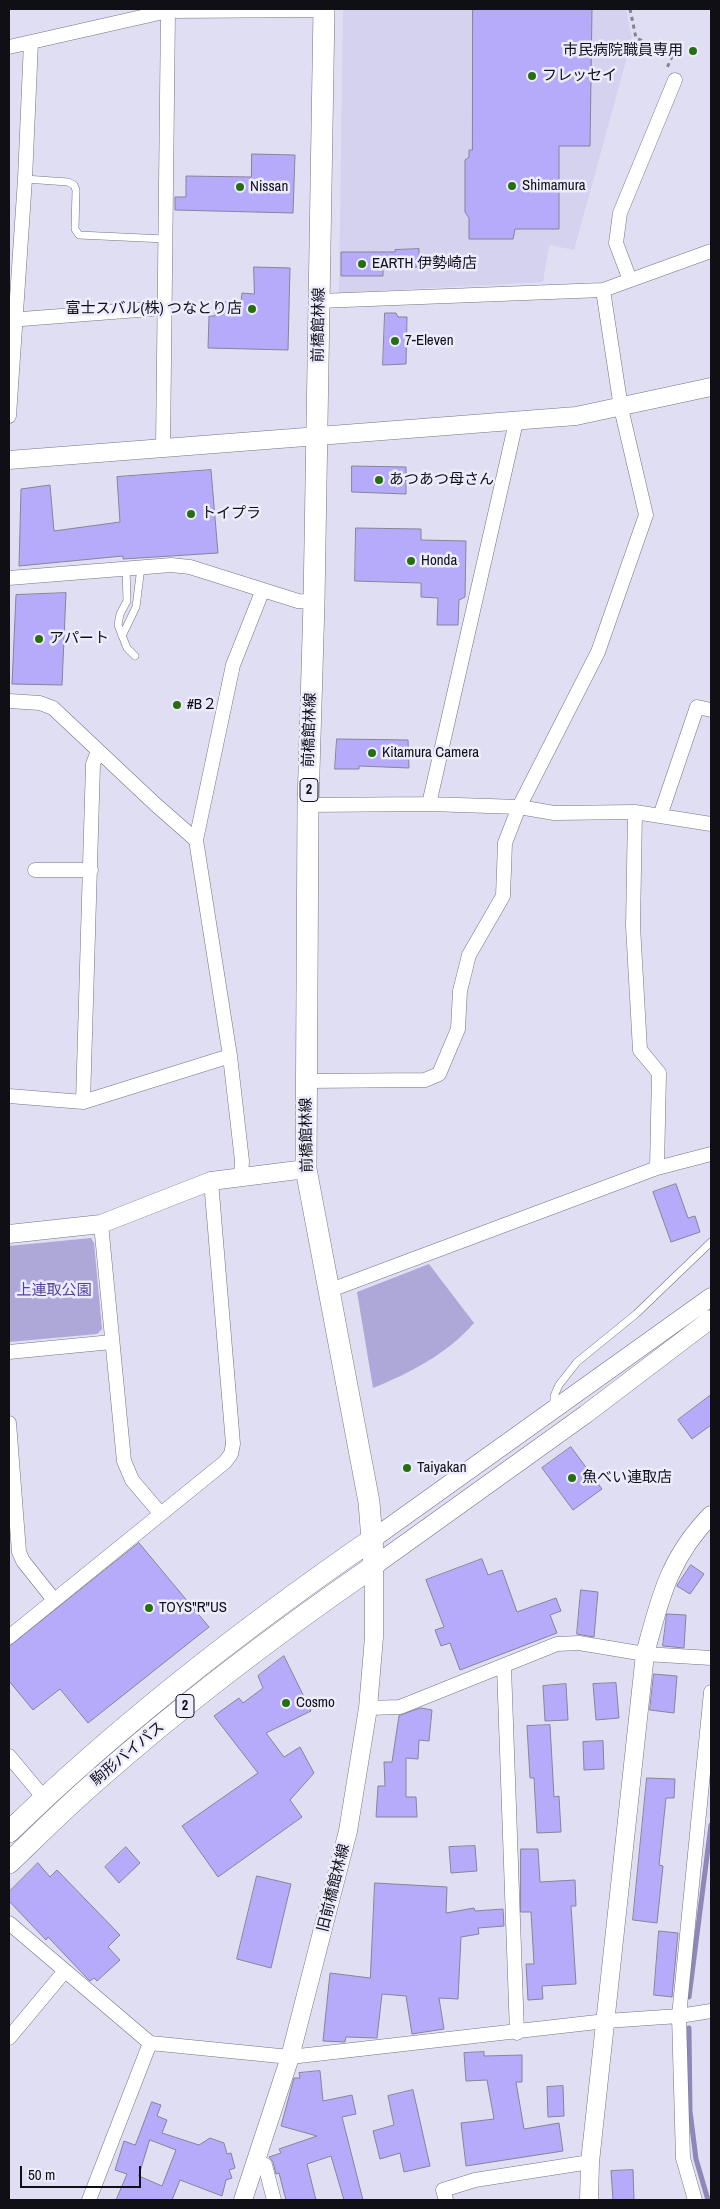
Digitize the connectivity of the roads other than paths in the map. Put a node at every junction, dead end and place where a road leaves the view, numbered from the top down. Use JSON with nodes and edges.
{"nodes":[{"id":1,"x":324,"y":9,"type":"edge"},
{"id":2,"x":168,"y":10,"type":"edge"},
{"id":3,"x":31,"y":42,"type":"junction"},
{"id":4,"x":9,"y":47,"type":"edge"},
{"id":5,"x":675,"y":80,"type":"road end"},
{"id":6,"x":25,"y":179,"type":"junction"},
{"id":7,"x":165,"y":239,"type":"junction"},
{"id":8,"x":711,"y":251,"type":"edge"},
{"id":9,"x":630,"y":280,"type":"junction"},
{"id":10,"x":603,"y":290,"type":"junction"},
{"id":11,"x":319,"y":301,"type":"junction"},
{"id":12,"x":164,"y":308,"type":"junction"},
{"id":13,"x":12,"y":320,"type":"edge"},
{"id":14,"x":711,"y":387,"type":"edge"},
{"id":15,"x":9,"y":398,"type":"edge"},
{"id":16,"x":621,"y":408,"type":"junction"},
{"id":17,"x":9,"y":416,"type":"edge"},
{"id":18,"x":516,"y":422,"type":"junction"},
{"id":19,"x":317,"y":435,"type":"junction"},
{"id":20,"x":163,"y":447,"type":"junction"},
{"id":21,"x":9,"y":460,"type":"edge"},
{"id":22,"x":141,"y":567,"type":"junction"},
{"id":23,"x":126,"y":568,"type":"junction"},
{"id":24,"x":9,"y":578,"type":"edge"},
{"id":25,"x":262,"y":592,"type":"junction"},
{"id":26,"x":314,"y":602,"type":"junction"},
{"id":27,"x":122,"y":636,"type":"junction"},
{"id":28,"x":135,"y":656,"type":"dead end"},
{"id":29,"x":9,"y":701,"type":"edge"},
{"id":30,"x":711,"y":710,"type":"edge"},
{"id":31,"x":98,"y":750,"type":"junction"},
{"id":32,"x":429,"y":804,"type":"junction"},
{"id":33,"x":308,"y":805,"type":"junction"},
{"id":34,"x":519,"y":808,"type":"junction"},
{"id":35,"x":635,"y":812,"type":"junction"},
{"id":36,"x":660,"y":816,"type":"junction"},
{"id":37,"x":711,"y":824,"type":"edge"},
{"id":38,"x":196,"y":840,"type":"junction"},
{"id":39,"x":35,"y":870,"type":"dead end"},
{"id":40,"x":91,"y":870,"type":"junction"},
{"id":41,"x":230,"y":1056,"type":"junction"},
{"id":42,"x":306,"y":1080,"type":"junction"},
{"id":43,"x":9,"y":1096,"type":"edge"},
{"id":44,"x":84,"y":1102,"type":"junction"},
{"id":45,"x":711,"y":1154,"type":"edge"},
{"id":46,"x":657,"y":1168,"type":"junction"},
{"id":47,"x":306,"y":1169,"type":"junction"},
{"id":48,"x":241,"y":1177,"type":"junction"},
{"id":49,"x":211,"y":1181,"type":"junction"},
{"id":50,"x":101,"y":1224,"type":"junction"},
{"id":51,"x":9,"y":1234,"type":"edge"},
{"id":52,"x":711,"y":1242,"type":"edge"},
{"id":53,"x":328,"y":1291,"type":"junction"},
{"id":54,"x":711,"y":1297,"type":"edge"},
{"id":55,"x":711,"y":1319,"type":"edge"},
{"id":56,"x":112,"y":1342,"type":"junction"},
{"id":57,"x":9,"y":1352,"type":"edge"},
{"id":58,"x":554,"y":1410,"type":"junction"},
{"id":59,"x":9,"y":1423,"type":"edge"},
{"id":60,"x":160,"y":1513,"type":"junction"},
{"id":61,"x":711,"y":1515,"type":"edge"},
{"id":62,"x":374,"y":1538,"type":"junction"},
{"id":63,"x":374,"y":1566,"type":"junction"},
{"id":64,"x":54,"y":1600,"type":"junction"},
{"id":65,"x":9,"y":1637,"type":"edge"},
{"id":66,"x":645,"y":1654,"type":"junction"},
{"id":67,"x":711,"y":1658,"type":"edge"},
{"id":68,"x":504,"y":1667,"type":"junction"},
{"id":69,"x":711,"y":1692,"type":"edge"},
{"id":70,"x":368,"y":1708,"type":"junction"},
{"id":71,"x":9,"y":1756,"type":"edge"},
{"id":72,"x":44,"y":1798,"type":"junction"},
{"id":73,"x":9,"y":1832,"type":"edge"},
{"id":74,"x":9,"y":1863,"type":"edge"},
{"id":75,"x":9,"y":1923,"type":"edge"},
{"id":76,"x":64,"y":1972,"type":"junction"},
{"id":77,"x":711,"y":2012,"type":"edge"},
{"id":78,"x":679,"y":2016,"type":"junction"},
{"id":79,"x":606,"y":2021,"type":"junction"},
{"id":80,"x":517,"y":2033,"type":"junction"},
{"id":81,"x":9,"y":2038,"type":"edge"},
{"id":82,"x":150,"y":2043,"type":"junction"},
{"id":83,"x":290,"y":2057,"type":"junction"},
{"id":84,"x":256,"y":2162,"type":"junction"},
{"id":85,"x":590,"y":2162,"type":"junction"},
{"id":86,"x":90,"y":2200,"type":"edge"},
{"id":87,"x":243,"y":2200,"type":"edge"},
{"id":88,"x":274,"y":2200,"type":"edge"},
{"id":89,"x":446,"y":2200,"type":"edge"},
{"id":90,"x":589,"y":2200,"type":"edge"},
{"id":91,"x":695,"y":2200,"type":"edge"}],
"edges":[{"from":1,"to":2,"type":"street"},
{"from":1,"to":11,"type":"main road","name":"前橋館林線","number":"2"},
{"from":2,"to":3,"type":"street"},
{"from":2,"to":7,"type":"street"},
{"from":3,"to":4,"type":"street"},
{"from":3,"to":6,"type":"street"},
{"from":5,"to":9,"type":"street"},
{"from":6,"to":7,"type":"lane"},
{"from":6,"to":13,"type":"street"},
{"from":7,"to":12,"type":"street"},
{"from":8,"to":9,"type":"street"},
{"from":9,"to":10,"type":"street"},
{"from":10,"to":11,"type":"street"},
{"from":10,"to":16,"type":"street"},
{"from":11,"to":19,"type":"main road","name":"前橋館林線","number":"2"},
{"from":12,"to":13,"type":"street"},
{"from":12,"to":20,"type":"street"},
{"from":13,"to":15,"type":"street"},
{"from":14,"to":16,"type":"street"},
{"from":15,"to":17,"type":"street"},
{"from":16,"to":18,"type":"street"},
{"from":16,"to":34,"type":"street"},
{"from":18,"to":19,"type":"street"},
{"from":18,"to":32,"type":"street"},
{"from":19,"to":20,"type":"street"},
{"from":19,"to":26,"type":"main road","name":"前橋館林線","number":"2"},
{"from":20,"to":21,"type":"street"},
{"from":22,"to":23,"type":"street"},
{"from":22,"to":25,"type":"street"},
{"from":22,"to":27,"type":"lane"},
{"from":23,"to":24,"type":"street"},
{"from":23,"to":27,"type":"lane"},
{"from":25,"to":26,"type":"street"},
{"from":25,"to":38,"type":"street"},
{"from":26,"to":33,"type":"main road","name":"前橋館林線","number":"2"},
{"from":27,"to":28,"type":"lane"},
{"from":29,"to":31,"type":"street"},
{"from":30,"to":36,"type":"street"},
{"from":31,"to":38,"type":"street"},
{"from":31,"to":40,"type":"street"},
{"from":32,"to":33,"type":"street"},
{"from":32,"to":34,"type":"street"},
{"from":33,"to":42,"type":"main road","name":"前橋館林線","number":"2"},
{"from":34,"to":35,"type":"street"},
{"from":34,"to":42,"type":"street"},
{"from":35,"to":36,"type":"street"},
{"from":35,"to":46,"type":"street"},
{"from":36,"to":37,"type":"street"},
{"from":38,"to":41,"type":"street"},
{"from":39,"to":40,"type":"street"},
{"from":40,"to":44,"type":"street"},
{"from":41,"to":44,"type":"street"},
{"from":41,"to":48,"type":"street"},
{"from":42,"to":47,"type":"main road","name":"前橋館林線","number":"2"},
{"from":43,"to":44,"type":"street"},
{"from":45,"to":46,"type":"street"},
{"from":46,"to":53,"type":"street"},
{"from":47,"to":48,"type":"street"},
{"from":47,"to":53,"type":"main road","name":"前橋館林線","number":"2"},
{"from":48,"to":49,"type":"street"},
{"from":49,"to":50,"type":"street"},
{"from":49,"to":60,"type":"street"},
{"from":50,"to":51,"type":"street"},
{"from":50,"to":56,"type":"street"},
{"from":52,"to":58,"type":"lane"},
{"from":53,"to":62,"type":"main road","name":"前橋館林線","number":"2"},
{"from":54,"to":58,"type":"street"},
{"from":55,"to":63,"type":"street"},
{"from":56,"to":57,"type":"street"},
{"from":56,"to":60,"type":"street"},
{"from":58,"to":62,"type":"street"},
{"from":59,"to":64,"type":"street"},
{"from":60,"to":64,"type":"street"},
{"from":61,"to":66,"type":"street"},
{"from":62,"to":63,"type":"main road","name":"前橋館林線","number":"2"},
{"from":62,"to":72,"type":"main road","name":"駒形バイパス","number":"2"},
{"from":63,"to":70,"type":"street","name":"旧前橋館林線"},
{"from":63,"to":74,"type":"main road","name":"駒形バイパス","number":"2"},
{"from":64,"to":65,"type":"street"},
{"from":66,"to":67,"type":"street"},
{"from":66,"to":68,"type":"street"},
{"from":66,"to":79,"type":"street"},
{"from":68,"to":70,"type":"street"},
{"from":68,"to":80,"type":"street"},
{"from":69,"to":78,"type":"street"},
{"from":70,"to":83,"type":"street","name":"旧前橋館林線"},
{"from":71,"to":72,"type":"street"},
{"from":72,"to":73,"type":"main road","name":"駒形バイパス","number":"2"},
{"from":75,"to":76,"type":"street"},
{"from":76,"to":81,"type":"street"},
{"from":76,"to":82,"type":"street"},
{"from":77,"to":78,"type":"street"},
{"from":78,"to":79,"type":"street"},
{"from":78,"to":91,"type":"street"},
{"from":79,"to":80,"type":"street"},
{"from":79,"to":85,"type":"street"},
{"from":80,"to":83,"type":"street"},
{"from":82,"to":83,"type":"street"},
{"from":82,"to":86,"type":"street"},
{"from":83,"to":84,"type":"street","name":"旧前橋館林線"},
{"from":84,"to":87,"type":"street","name":"旧前橋館林線"},
{"from":84,"to":88,"type":"street"},
{"from":85,"to":89,"type":"street"},
{"from":85,"to":90,"type":"street"}]}
